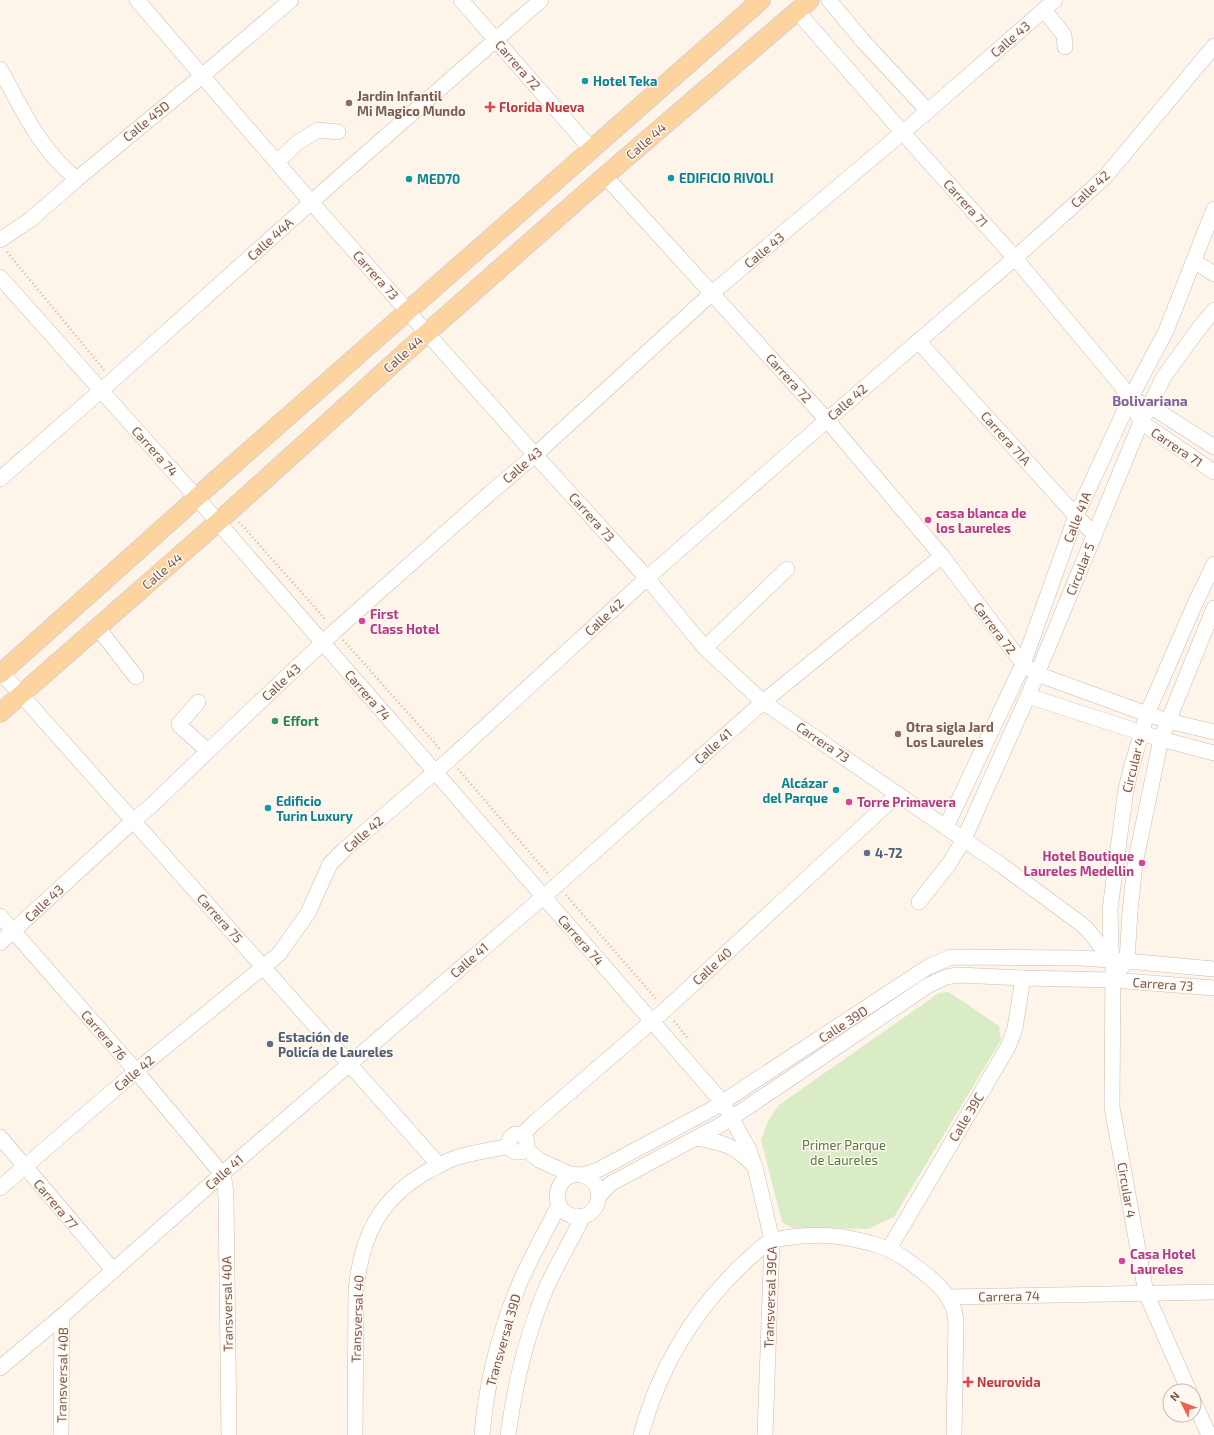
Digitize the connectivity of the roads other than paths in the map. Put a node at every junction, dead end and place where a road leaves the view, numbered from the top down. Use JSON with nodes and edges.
{"nodes":[{"id":1,"x":137,"y":0,"type":"edge"},
{"id":2,"x":291,"y":0,"type":"edge"},
{"id":3,"x":461,"y":0,"type":"edge"},
{"id":4,"x":541,"y":0,"type":"edge"},
{"id":5,"x":761,"y":0,"type":"edge"},
{"id":6,"x":829,"y":0,"type":"edge"},
{"id":7,"x":1049,"y":5,"type":"edge"},
{"id":8,"x":803,"y":6,"type":"edge"},
{"id":9,"x":496,"y":39,"type":"junction"},
{"id":10,"x":1214,"y":46,"type":"edge"},
{"id":11,"x":1065,"y":47,"type":"dead end"},
{"id":12,"x":0,"y":69,"type":"edge"},
{"id":13,"x":202,"y":76,"type":"junction"},
{"id":14,"x":928,"y":111,"type":"junction"},
{"id":15,"x":338,"y":132,"type":"dead end"},
{"id":16,"x":902,"y":132,"type":"junction"},
{"id":17,"x":591,"y":149,"type":"junction"},
{"id":18,"x":276,"y":162,"type":"junction"},
{"id":19,"x":604,"y":176,"type":"junction"},
{"id":20,"x":77,"y":179,"type":"junction"},
{"id":21,"x":311,"y":202,"type":"junction"},
{"id":22,"x":1214,"y":209,"type":"edge"},
{"id":23,"x":0,"y":240,"type":"edge"},
{"id":24,"x":1014,"y":258,"type":"junction"},
{"id":25,"x":1194,"y":261,"type":"junction"},
{"id":26,"x":1214,"y":274,"type":"edge"},
{"id":27,"x":0,"y":277,"type":"edge"},
{"id":28,"x":712,"y":293,"type":"junction"},
{"id":29,"x":1214,"y":310,"type":"edge"},
{"id":30,"x":408,"y":311,"type":"junction"},
{"id":31,"x":428,"y":332,"type":"junction"},
{"id":32,"x":918,"y":341,"type":"junction"},
{"id":33,"x":101,"y":390,"type":"junction"},
{"id":34,"x":1130,"y":399,"type":"junction"},
{"id":35,"x":1150,"y":406,"type":"junction"},
{"id":36,"x":827,"y":420,"type":"junction"},
{"id":37,"x":1141,"y":422,"type":"junction"},
{"id":38,"x":1214,"y":447,"type":"edge"},
{"id":39,"x":535,"y":454,"type":"junction"},
{"id":40,"x":1214,"y":472,"type":"edge"},
{"id":41,"x":0,"y":479,"type":"edge"},
{"id":42,"x":197,"y":498,"type":"junction"},
{"id":43,"x":1076,"y":516,"type":"junction"},
{"id":44,"x":226,"y":520,"type":"junction"},
{"id":45,"x":1094,"y":534,"type":"junction"},
{"id":46,"x":942,"y":556,"type":"junction"},
{"id":47,"x":1214,"y":564,"type":"edge"},
{"id":48,"x":787,"y":569,"type":"dead end"},
{"id":49,"x":647,"y":578,"type":"junction"},
{"id":50,"x":1194,"y":606,"type":"junction"},
{"id":51,"x":1212,"y":611,"type":"edge"},
{"id":52,"x":98,"y":628,"type":"junction"},
{"id":53,"x":323,"y":643,"type":"junction"},
{"id":54,"x":705,"y":648,"type":"junction"},
{"id":55,"x":1023,"y":664,"type":"junction"},
{"id":56,"x":1,"y":673,"type":"edge"},
{"id":57,"x":1037,"y":674,"type":"junction"},
{"id":58,"x":136,"y":677,"type":"dead end"},
{"id":59,"x":22,"y":695,"type":"junction"},
{"id":60,"x":1028,"y":696,"type":"junction"},
{"id":61,"x":198,"y":702,"type":"dead end"},
{"id":62,"x":763,"y":702,"type":"junction"},
{"id":63,"x":0,"y":713,"type":"edge"},
{"id":64,"x":1147,"y":714,"type":"junction"},
{"id":65,"x":1168,"y":721,"type":"junction"},
{"id":66,"x":1214,"y":732,"type":"edge"},
{"id":67,"x":1141,"y":733,"type":"junction"},
{"id":68,"x":1161,"y":739,"type":"junction"},
{"id":69,"x":208,"y":751,"type":"junction"},
{"id":70,"x":1214,"y":753,"type":"edge"},
{"id":71,"x":435,"y":771,"type":"junction"},
{"id":72,"x":898,"y":794,"type":"junction"},
{"id":73,"x":134,"y":821,"type":"junction"},
{"id":74,"x":946,"y":826,"type":"junction"},
{"id":75,"x":964,"y":839,"type":"junction"},
{"id":76,"x":543,"y":896,"type":"junction"},
{"id":77,"x":919,"y":902,"type":"dead end"},
{"id":78,"x":1110,"y":909,"type":"junction"},
{"id":79,"x":0,"y":916,"type":"edge"},
{"id":80,"x":1086,"y":928,"type":"junction"},
{"id":81,"x":14,"y":932,"type":"junction"},
{"id":82,"x":0,"y":943,"type":"edge"},
{"id":83,"x":1120,"y":961,"type":"junction"},
{"id":84,"x":264,"y":967,"type":"junction"},
{"id":85,"x":1214,"y":969,"type":"edge"},
{"id":86,"x":1023,"y":978,"type":"junction"},
{"id":87,"x":1112,"y":980,"type":"junction"},
{"id":88,"x":1214,"y":988,"type":"edge"},
{"id":89,"x":652,"y":1021,"type":"junction"},
{"id":90,"x":349,"y":1064,"type":"junction"},
{"id":91,"x":136,"y":1071,"type":"junction"},
{"id":92,"x":723,"y":1103,"type":"junction"},
{"id":93,"x":732,"y":1117,"type":"junction"},
{"id":94,"x":0,"y":1137,"type":"edge"},
{"id":95,"x":697,"y":1138,"type":"junction"},
{"id":96,"x":524,"y":1141,"type":"junction"},
{"id":97,"x":539,"y":1160,"type":"junction"},
{"id":98,"x":439,"y":1165,"type":"junction"},
{"id":99,"x":25,"y":1167,"type":"junction"},
{"id":100,"x":755,"y":1168,"type":"junction"},
{"id":101,"x":222,"y":1174,"type":"junction"},
{"id":102,"x":577,"y":1175,"type":"junction"},
{"id":103,"x":0,"y":1188,"type":"edge"},
{"id":104,"x":558,"y":1188,"type":"junction"},
{"id":105,"x":600,"y":1195,"type":"junction"},
{"id":106,"x":559,"y":1205,"type":"junction"},
{"id":107,"x":584,"y":1216,"type":"junction"},
{"id":108,"x":772,"y":1240,"type":"junction"},
{"id":109,"x":889,"y":1249,"type":"junction"},
{"id":110,"x":113,"y":1270,"type":"junction"},
{"id":111,"x":1214,"y":1292,"type":"edge"},
{"id":112,"x":1146,"y":1293,"type":"junction"},
{"id":113,"x":948,"y":1297,"type":"junction"},
{"id":114,"x":62,"y":1316,"type":"junction"},
{"id":115,"x":0,"y":1368,"type":"edge"},
{"id":116,"x":1185,"y":1383,"type":"edge"},
{"id":117,"x":1202,"y":1420,"type":"edge"},
{"id":118,"x":61,"y":1435,"type":"edge"},
{"id":119,"x":228,"y":1435,"type":"edge"},
{"id":120,"x":355,"y":1435,"type":"edge"},
{"id":121,"x":482,"y":1435,"type":"edge"},
{"id":122,"x":508,"y":1435,"type":"edge"},
{"id":123,"x":641,"y":1435,"type":"edge"},
{"id":124,"x":765,"y":1435,"type":"edge"},
{"id":125,"x":954,"y":1435,"type":"edge"},
{"id":126,"x":1209,"y":1435,"type":"edge"}],
"edges":[{"from":1,"to":13,"type":"street","name":"Carrera 73"},
{"from":2,"to":13,"type":"street","name":"Calle 45D"},
{"from":3,"to":9,"type":"street","name":"Carrera 72"},
{"from":4,"to":9,"type":"street","name":"Calle 44A"},
{"from":5,"to":17,"type":"main road"},
{"from":6,"to":14,"type":"street"},
{"from":7,"to":11,"type":"street"},
{"from":7,"to":14,"type":"street","name":"Calle 43"},
{"from":8,"to":16,"type":"street","name":"Carrera 71"},
{"from":8,"to":19,"type":"main road","name":"Calle 44"},
{"from":9,"to":17,"type":"street","name":"Carrera 72"},
{"from":9,"to":21,"type":"street","name":"Calle 44A"},
{"from":10,"to":24,"type":"street","name":"Calle 42"},
{"from":12,"to":20,"type":"street"},
{"from":13,"to":18,"type":"street","name":"Carrera 73"},
{"from":13,"to":20,"type":"street","name":"Calle 45D"},
{"from":14,"to":16,"type":"street","name":"Calle 43"},
{"from":15,"to":18,"type":"street"},
{"from":16,"to":24,"type":"street","name":"Carrera 71"},
{"from":16,"to":28,"type":"street","name":"Calle 43"},
{"from":17,"to":30,"type":"main road"},
{"from":18,"to":21,"type":"street","name":"Carrera 73"},
{"from":19,"to":28,"type":"street","name":"Carrera 72"},
{"from":19,"to":31,"type":"main road","name":"Calle 44"},
{"from":20,"to":23,"type":"street","name":"Calle 45D"},
{"from":21,"to":30,"type":"street","name":"Carrera 73"},
{"from":21,"to":33,"type":"street","name":"Calle 44A"},
{"from":22,"to":25,"type":"street","name":"Calle 41A"},
{"from":24,"to":32,"type":"street","name":"Calle 42"},
{"from":24,"to":34,"type":"street","name":"Carrera 71"},
{"from":25,"to":26,"type":"street"},
{"from":25,"to":34,"type":"street","name":"Calle 41A"},
{"from":27,"to":33,"type":"street","name":"Carrera 74"},
{"from":28,"to":36,"type":"street","name":"Carrera 72"},
{"from":28,"to":39,"type":"street","name":"Calle 43"},
{"from":29,"to":35,"type":"street","name":"Circular 5"},
{"from":30,"to":31,"type":"street","name":"Carrera 73"},
{"from":30,"to":42,"type":"main road"},
{"from":31,"to":39,"type":"street","name":"Carrera 73"},
{"from":31,"to":44,"type":"main road","name":"Calle 44"},
{"from":32,"to":36,"type":"street","name":"Calle 42"},
{"from":32,"to":43,"type":"street","name":"Carrera 71A"},
{"from":33,"to":41,"type":"street","name":"Calle 44A"},
{"from":33,"to":42,"type":"street","name":"Carrera 74"},
{"from":34,"to":35,"type":"street","name":"Carrera 71"},
{"from":34,"to":37,"type":"street","name":"Carrera 71"},
{"from":34,"to":43,"type":"street","name":"Calle 41A"},
{"from":35,"to":37,"type":"street","name":"Circular 5"},
{"from":35,"to":38,"type":"street","name":"Carrera 71"},
{"from":36,"to":46,"type":"street","name":"Carrera 72"},
{"from":36,"to":49,"type":"street","name":"Calle 42"},
{"from":37,"to":40,"type":"street","name":"Carrera 71"},
{"from":37,"to":45,"type":"street","name":"Circular 5"},
{"from":39,"to":49,"type":"street","name":"Carrera 73"},
{"from":39,"to":53,"type":"street","name":"Calle 43"},
{"from":42,"to":44,"type":"street","name":"Carrera 74"},
{"from":42,"to":56,"type":"main road"},
{"from":43,"to":45,"type":"street","name":"Carrera 71A"},
{"from":43,"to":55,"type":"street","name":"Calle 41A"},
{"from":44,"to":52,"type":"main road","name":"Calle 44"},
{"from":44,"to":53,"type":"street","name":"Carrera 74"},
{"from":45,"to":57,"type":"street","name":"Circular 5"},
{"from":46,"to":55,"type":"street","name":"Carrera 72"},
{"from":46,"to":62,"type":"street","name":"Calle 41"},
{"from":47,"to":50,"type":"street","name":"Circular 4"},
{"from":48,"to":54,"type":"street"},
{"from":49,"to":54,"type":"street","name":"Carrera 73"},
{"from":49,"to":71,"type":"street","name":"Calle 42"},
{"from":50,"to":51,"type":"street"},
{"from":50,"to":64,"type":"street","name":"Circular 4"},
{"from":51,"to":65,"type":"street","name":"Circular 4"},
{"from":52,"to":58,"type":"street"},
{"from":52,"to":59,"type":"main road","name":"Calle 44"},
{"from":53,"to":69,"type":"street","name":"Calle 43"},
{"from":53,"to":71,"type":"street","name":"Carrera 74"},
{"from":54,"to":62,"type":"street","name":"Carrera 73"},
{"from":55,"to":57,"type":"street","name":"Carrera 72"},
{"from":55,"to":60,"type":"street","name":"Carrera 72"},
{"from":55,"to":74,"type":"street","name":"Calle 41A"},
{"from":56,"to":59,"type":"street","name":"Carrera 75"},
{"from":57,"to":60,"type":"street","name":"Circular 5"},
{"from":57,"to":64,"type":"street","name":"Carrera 72"},
{"from":59,"to":63,"type":"main road","name":"Calle 44"},
{"from":59,"to":73,"type":"street","name":"Carrera 75"},
{"from":60,"to":67,"type":"street"},
{"from":60,"to":75,"type":"street","name":"Circular 5"},
{"from":61,"to":69,"type":"street"},
{"from":62,"to":72,"type":"street","name":"Carrera 73"},
{"from":62,"to":76,"type":"street","name":"Calle 41"},
{"from":64,"to":65,"type":"street","name":"Carrera 72"},
{"from":64,"to":67,"type":"street","name":"Circular 4"},
{"from":65,"to":66,"type":"street","name":"Carrera 72"},
{"from":65,"to":68,"type":"street","name":"Circular 4"},
{"from":67,"to":68,"type":"street"},
{"from":67,"to":78,"type":"street","name":"Circular 4"},
{"from":68,"to":70,"type":"street"},
{"from":68,"to":83,"type":"street","name":"Circular 4"},
{"from":69,"to":73,"type":"street","name":"Calle 43"},
{"from":71,"to":76,"type":"street","name":"Carrera 74"},
{"from":71,"to":84,"type":"street","name":"Calle 42"},
{"from":72,"to":74,"type":"street","name":"Carrera 73"},
{"from":72,"to":89,"type":"street","name":"Calle 40"},
{"from":73,"to":81,"type":"street","name":"Calle 43"},
{"from":73,"to":84,"type":"street","name":"Carrera 75"},
{"from":74,"to":75,"type":"street","name":"Carrera 73"},
{"from":75,"to":77,"type":"street","name":"Circular 5"},
{"from":75,"to":80,"type":"street","name":"Carrera 73"},
{"from":76,"to":89,"type":"street","name":"Carrera 74"},
{"from":76,"to":90,"type":"street","name":"Calle 41"},
{"from":78,"to":80,"type":"street"},
{"from":78,"to":83,"type":"street","name":"Circular 4"},
{"from":79,"to":81,"type":"street","name":"Carrera 76"},
{"from":80,"to":83,"type":"street","name":"Carrera 73"},
{"from":81,"to":82,"type":"street","name":"Calle 43"},
{"from":81,"to":91,"type":"street","name":"Carrera 76"},
{"from":83,"to":85,"type":"street","name":"Carrera 73"},
{"from":83,"to":87,"type":"street","name":"Circular 4"},
{"from":83,"to":92,"type":"street","name":"Calle 39D"},
{"from":84,"to":90,"type":"street","name":"Carrera 75"},
{"from":84,"to":91,"type":"street","name":"Calle 42"},
{"from":86,"to":87,"type":"street","name":"Calle 39D"},
{"from":86,"to":93,"type":"street","name":"Calle 39D"},
{"from":86,"to":109,"type":"street","name":"Calle 39C"},
{"from":87,"to":88,"type":"street","name":"Carrera 73"},
{"from":87,"to":112,"type":"street","name":"Circular 4"},
{"from":89,"to":92,"type":"street","name":"Carrera 74"},
{"from":89,"to":96,"type":"street","name":"Calle 40"},
{"from":90,"to":98,"type":"street","name":"Carrera 75"},
{"from":90,"to":101,"type":"street","name":"Calle 41"},
{"from":91,"to":99,"type":"street","name":"Calle 42"},
{"from":91,"to":101,"type":"street","name":"Carrera 76"},
{"from":92,"to":93,"type":"street","name":"Carrera 74"},
{"from":92,"to":102,"type":"street","name":"Calle 39D"},
{"from":93,"to":95,"type":"street","name":"Calle 39D"},
{"from":93,"to":100,"type":"street","name":"Transversal 39CA"},
{"from":94,"to":99,"type":"street","name":"Carrera 77"},
{"from":95,"to":100,"type":"street"},
{"from":95,"to":105,"type":"street","name":"Calle 39D"},
{"from":96,"to":97,"type":"street"},
{"from":96,"to":98,"type":"street","name":"Calle 40"},
{"from":97,"to":102,"type":"street"},
{"from":97,"to":104,"type":"street"},
{"from":98,"to":120,"type":"street","name":"Transversal 40"},
{"from":99,"to":103,"type":"street","name":"Calle 42"},
{"from":99,"to":110,"type":"street","name":"Carrera 77"},
{"from":100,"to":108,"type":"street","name":"Transversal 39CA"},
{"from":101,"to":110,"type":"street","name":"Calle 41"},
{"from":101,"to":119,"type":"street","name":"Transversal 40A"},
{"from":102,"to":104,"type":"street"},
{"from":102,"to":105,"type":"street"},
{"from":104,"to":106,"type":"street"},
{"from":105,"to":107,"type":"street"},
{"from":106,"to":107,"type":"street"},
{"from":106,"to":121,"type":"street","name":"Transversal 39D"},
{"from":107,"to":122,"type":"street","name":"Transversal 39D"},
{"from":108,"to":109,"type":"street"},
{"from":108,"to":123,"type":"street"},
{"from":108,"to":124,"type":"street","name":"Transversal 39CA"},
{"from":109,"to":113,"type":"street"},
{"from":110,"to":114,"type":"street","name":"Calle 41"},
{"from":111,"to":112,"type":"street","name":"Carrera 74"},
{"from":112,"to":113,"type":"street","name":"Carrera 74"},
{"from":112,"to":116,"type":"street","name":"Circular 4"},
{"from":113,"to":125,"type":"street"},
{"from":114,"to":115,"type":"street","name":"Calle 41"},
{"from":114,"to":118,"type":"street","name":"Transversal 40B"},
{"from":117,"to":126,"type":"street"}]}
